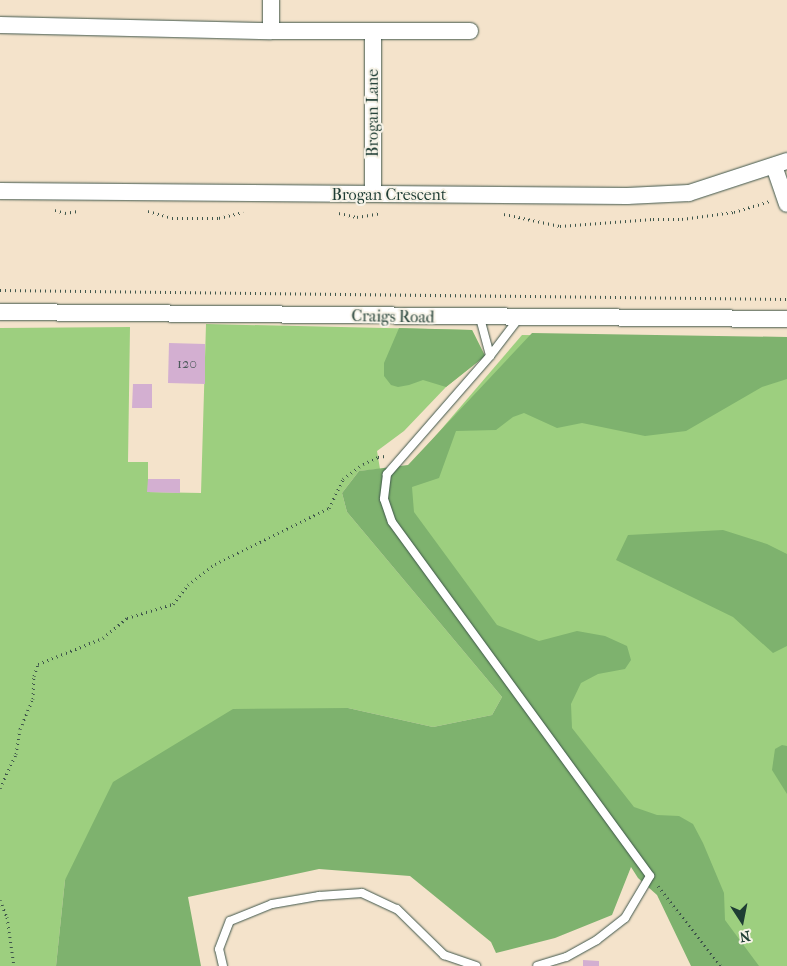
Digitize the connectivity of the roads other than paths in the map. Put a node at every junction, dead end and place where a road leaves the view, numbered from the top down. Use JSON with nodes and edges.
{"nodes":[{"id":1,"x":271,"y":0,"type":"edge"},
{"id":2,"x":0,"y":25,"type":"edge"},
{"id":3,"x":373,"y":31,"type":"junction"},
{"id":4,"x":470,"y":31,"type":"dead end"},
{"id":5,"x":271,"y":32,"type":"junction"},
{"id":6,"x":780,"y":163,"type":"edge"},
{"id":7,"x":0,"y":191,"type":"edge"},
{"id":8,"x":373,"y":194,"type":"junction"},
{"id":9,"x":787,"y":204,"type":"edge"},
{"id":10,"x":0,"y":312,"type":"edge"},
{"id":11,"x":520,"y":317,"type":"junction"},
{"id":12,"x":480,"y":318,"type":"junction"},
{"id":13,"x":787,"y":319,"type":"edge"},
{"id":14,"x":490,"y":356,"type":"junction"},
{"id":15,"x":223,"y":966,"type":"edge"},
{"id":16,"x":476,"y":966,"type":"edge"},
{"id":17,"x":537,"y":966,"type":"edge"}],
"edges":[{"from":1,"to":5,"type":"street"},
{"from":2,"to":5,"type":"street"},
{"from":3,"to":4,"type":"street"},
{"from":3,"to":5,"type":"street"},
{"from":3,"to":8,"type":"street","name":"Brogan Lane"},
{"from":6,"to":8,"type":"street","name":"Brogan Crescent"},
{"from":6,"to":9,"type":"street"},
{"from":7,"to":8,"type":"street","name":"Brogan Crescent"},
{"from":10,"to":12,"type":"street","name":"Craigs Road"},
{"from":11,"to":12,"type":"street","name":"Craigs Road"},
{"from":11,"to":13,"type":"street","name":"Craigs Road"},
{"from":11,"to":14,"type":"lane"},
{"from":12,"to":14,"type":"lane"},
{"from":14,"to":17,"type":"lane"},
{"from":15,"to":16,"type":"lane"}]}
